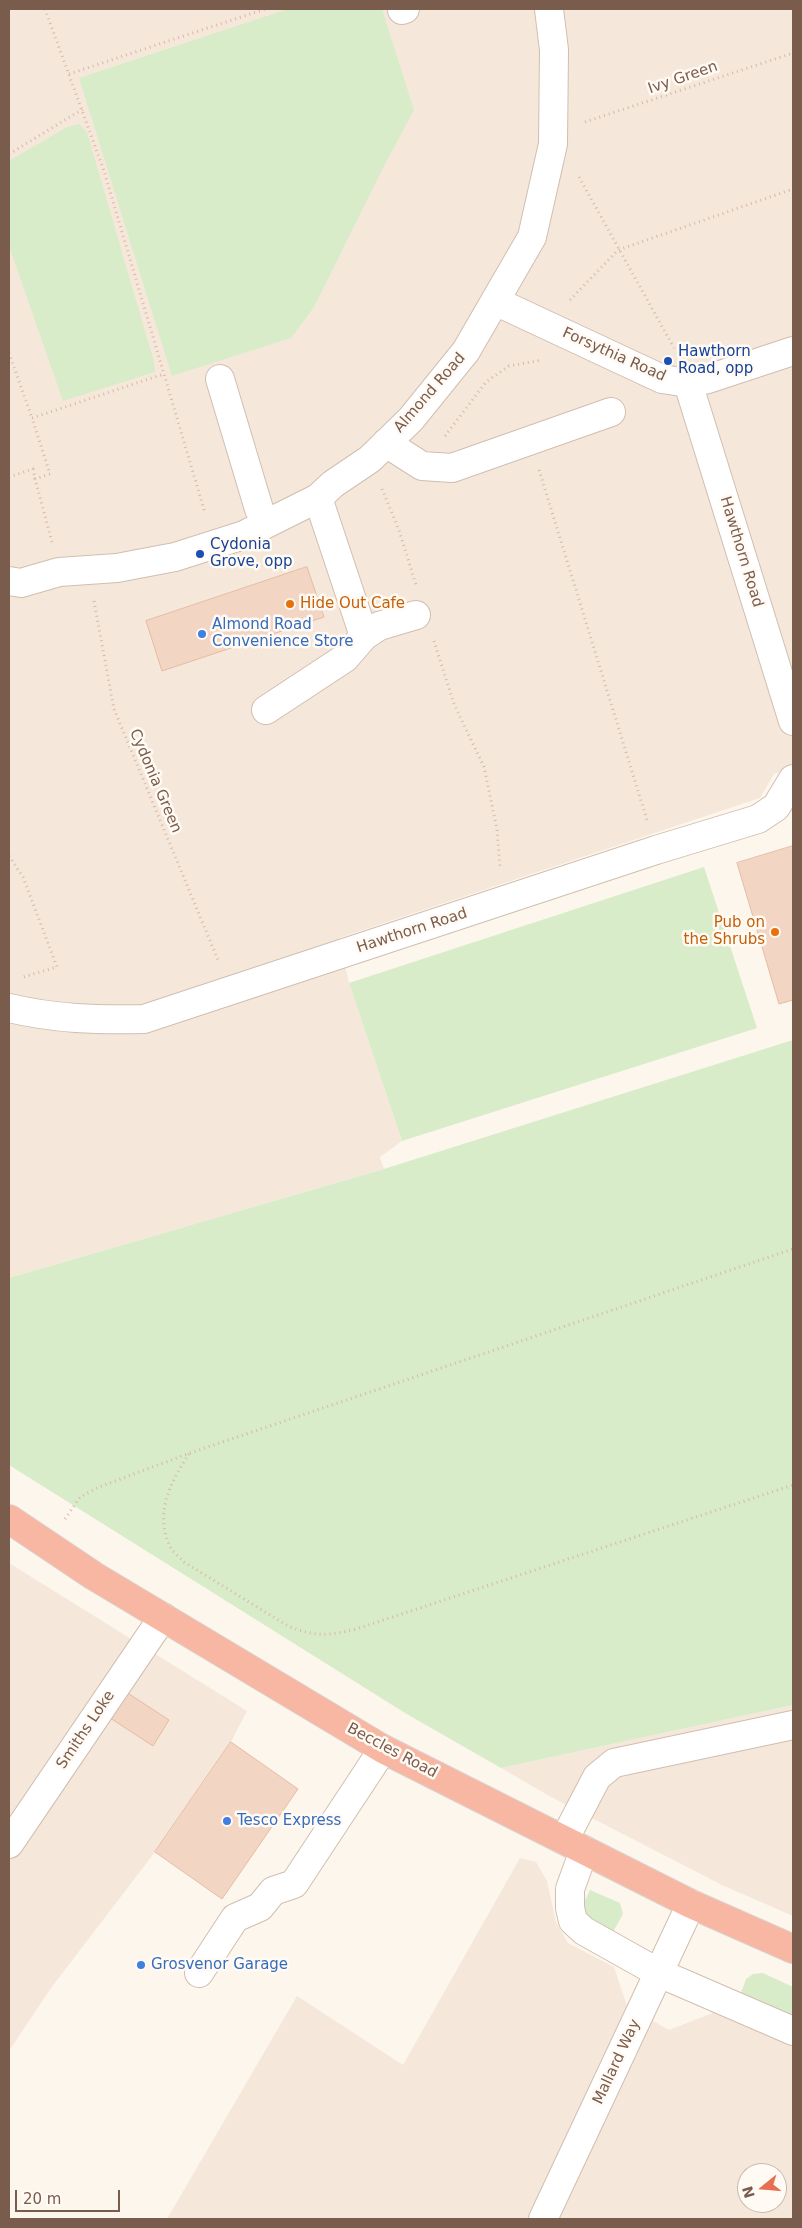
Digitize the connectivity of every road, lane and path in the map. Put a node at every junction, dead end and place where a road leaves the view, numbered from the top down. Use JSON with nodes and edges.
{"nodes":[{"id":1,"x":45,"y":9,"type":"edge"},
{"id":2,"x":265,"y":9,"type":"edge"},
{"id":3,"x":549,"y":9,"type":"edge"},
{"id":4,"x":793,"y":53,"type":"edge"},
{"id":5,"x":69,"y":74,"type":"junction"},
{"id":6,"x":83,"y":109,"type":"junction"},
{"id":7,"x":580,"y":123,"type":"dead end"},
{"id":8,"x":9,"y":154,"type":"edge"},
{"id":9,"x":576,"y":172,"type":"dead end"},
{"id":10,"x":793,"y":190,"type":"edge"},
{"id":11,"x":618,"y":250,"type":"junction"},
{"id":12,"x":495,"y":302,"type":"junction"},
{"id":13,"x":558,"y":331,"type":"junction"},
{"id":14,"x":793,"y":351,"type":"edge"},
{"id":15,"x":9,"y":354,"type":"edge"},
{"id":16,"x":164,"y":374,"type":"junction"},
{"id":17,"x":220,"y":379,"type":"dead end"},
{"id":18,"x":688,"y":383,"type":"junction"},
{"id":19,"x":611,"y":412,"type":"dead end"},
{"id":20,"x":32,"y":418,"type":"junction"},
{"id":21,"x":530,"y":441,"type":"junction"},
{"id":22,"x":378,"y":451,"type":"junction"},
{"id":23,"x":422,"y":466,"type":"junction"},
{"id":24,"x":9,"y":477,"type":"edge"},
{"id":25,"x":35,"y":479,"type":"junction"},
{"id":26,"x":318,"y":498,"type":"junction"},
{"id":27,"x":266,"y":524,"type":"junction"},
{"id":28,"x":214,"y":544,"type":"junction"},
{"id":29,"x":89,"y":571,"type":"junction"},
{"id":30,"x":59,"y":572,"type":"junction"},
{"id":31,"x":9,"y":581,"type":"edge"},
{"id":32,"x":418,"y":604,"type":"joint"},
{"id":33,"x":364,"y":636,"type":"junction"},
{"id":34,"x":434,"y":640,"type":"dead end"},
{"id":35,"x":266,"y":710,"type":"dead end"},
{"id":36,"x":793,"y":721,"type":"edge"},
{"id":37,"x":791,"y":787,"type":"edge"},
{"id":38,"x":656,"y":850,"type":"junction"},
{"id":39,"x":9,"y":856,"type":"edge"},
{"id":40,"x":497,"y":903,"type":"junction"},
{"id":41,"x":17,"y":979,"type":"dead end"},
{"id":42,"x":230,"y":990,"type":"junction"},
{"id":43,"x":9,"y":1008,"type":"edge"},
{"id":44,"x":793,"y":1249,"type":"edge"},
{"id":45,"x":190,"y":1453,"type":"junction"},
{"id":46,"x":793,"y":1486,"type":"edge"},
{"id":47,"x":9,"y":1519,"type":"edge"},
{"id":48,"x":48,"y":1546,"type":"junction"},
{"id":49,"x":163,"y":1617,"type":"junction"},
{"id":50,"x":793,"y":1725,"type":"edge"},
{"id":51,"x":383,"y":1749,"type":"junction"},
{"id":52,"x":9,"y":1844,"type":"edge"},
{"id":53,"x":574,"y":1845,"type":"junction"},
{"id":54,"x":691,"y":1904,"type":"junction"},
{"id":55,"x":793,"y":1949,"type":"edge"},
{"id":56,"x":199,"y":1973,"type":"dead end"},
{"id":57,"x":659,"y":1974,"type":"junction"},
{"id":58,"x":793,"y":2031,"type":"edge"},
{"id":59,"x":543,"y":2219,"type":"edge"}],
"edges":[{"from":1,"to":5,"type":"path"},
{"from":2,"to":5,"type":"path"},
{"from":3,"to":12,"type":"street","name":"Almond Road"},
{"from":4,"to":7,"type":"path","name":"Ivy Green"},
{"from":5,"to":6,"type":"path"},
{"from":6,"to":8,"type":"path"},
{"from":6,"to":16,"type":"path"},
{"from":9,"to":11,"type":"path"},
{"from":10,"to":11,"type":"path"},
{"from":11,"to":13,"type":"path"},
{"from":11,"to":18,"type":"path"},
{"from":12,"to":13,"type":"street","name":"Forsythia Road"},
{"from":12,"to":22,"type":"street","name":"Almond Road"},
{"from":13,"to":18,"type":"street","name":"Forsythia Road"},
{"from":13,"to":23,"type":"path"},
{"from":14,"to":18,"type":"street","name":"Forsythia Road"},
{"from":15,"to":20,"type":"path"},
{"from":16,"to":20,"type":"path"},
{"from":16,"to":28,"type":"path"},
{"from":17,"to":27,"type":"street"},
{"from":18,"to":36,"type":"street","name":"Hawthorn Road"},
{"from":19,"to":21,"type":"street"},
{"from":20,"to":25,"type":"path"},
{"from":21,"to":23,"type":"street"},
{"from":21,"to":38,"type":"path"},
{"from":22,"to":23,"type":"street"},
{"from":22,"to":26,"type":"street","name":"Almond Road"},
{"from":22,"to":32,"type":"path"},
{"from":24,"to":25,"type":"path"},
{"from":25,"to":30,"type":"path"},
{"from":26,"to":27,"type":"street","name":"Almond Road"},
{"from":26,"to":33,"type":"street"},
{"from":27,"to":28,"type":"street","name":"Almond Road"},
{"from":28,"to":29,"type":"street","name":"Almond Road"},
{"from":29,"to":30,"type":"street","name":"Almond Road"},
{"from":29,"to":42,"type":"path","name":"Cydonia Green"},
{"from":30,"to":31,"type":"street","name":"Almond Road"},
{"from":32,"to":33,"type":"street"},
{"from":33,"to":35,"type":"street"},
{"from":34,"to":40,"type":"path"},
{"from":37,"to":38,"type":"street","name":"Hawthorn Road"},
{"from":38,"to":40,"type":"street","name":"Hawthorn Road"},
{"from":39,"to":41,"type":"path"},
{"from":40,"to":42,"type":"street","name":"Hawthorn Road"},
{"from":42,"to":43,"type":"street","name":"Hawthorn Road"},
{"from":44,"to":45,"type":"path"},
{"from":45,"to":46,"type":"path"},
{"from":45,"to":48,"type":"path"},
{"from":47,"to":48,"type":"highway","name":"Beccles Road"},
{"from":48,"to":49,"type":"highway","name":"Beccles Road"},
{"from":49,"to":51,"type":"highway","name":"Beccles Road"},
{"from":49,"to":52,"type":"street","name":"Smiths Loke"},
{"from":50,"to":53,"type":"street"},
{"from":51,"to":53,"type":"highway","name":"Beccles Road"},
{"from":51,"to":56,"type":"street"},
{"from":53,"to":54,"type":"highway","name":"Beccles Road"},
{"from":53,"to":57,"type":"street"},
{"from":54,"to":55,"type":"highway","name":"Beccles Road"},
{"from":54,"to":57,"type":"street","name":"Mallard Way"},
{"from":57,"to":58,"type":"street"},
{"from":57,"to":59,"type":"street","name":"Mallard Way"}]}
